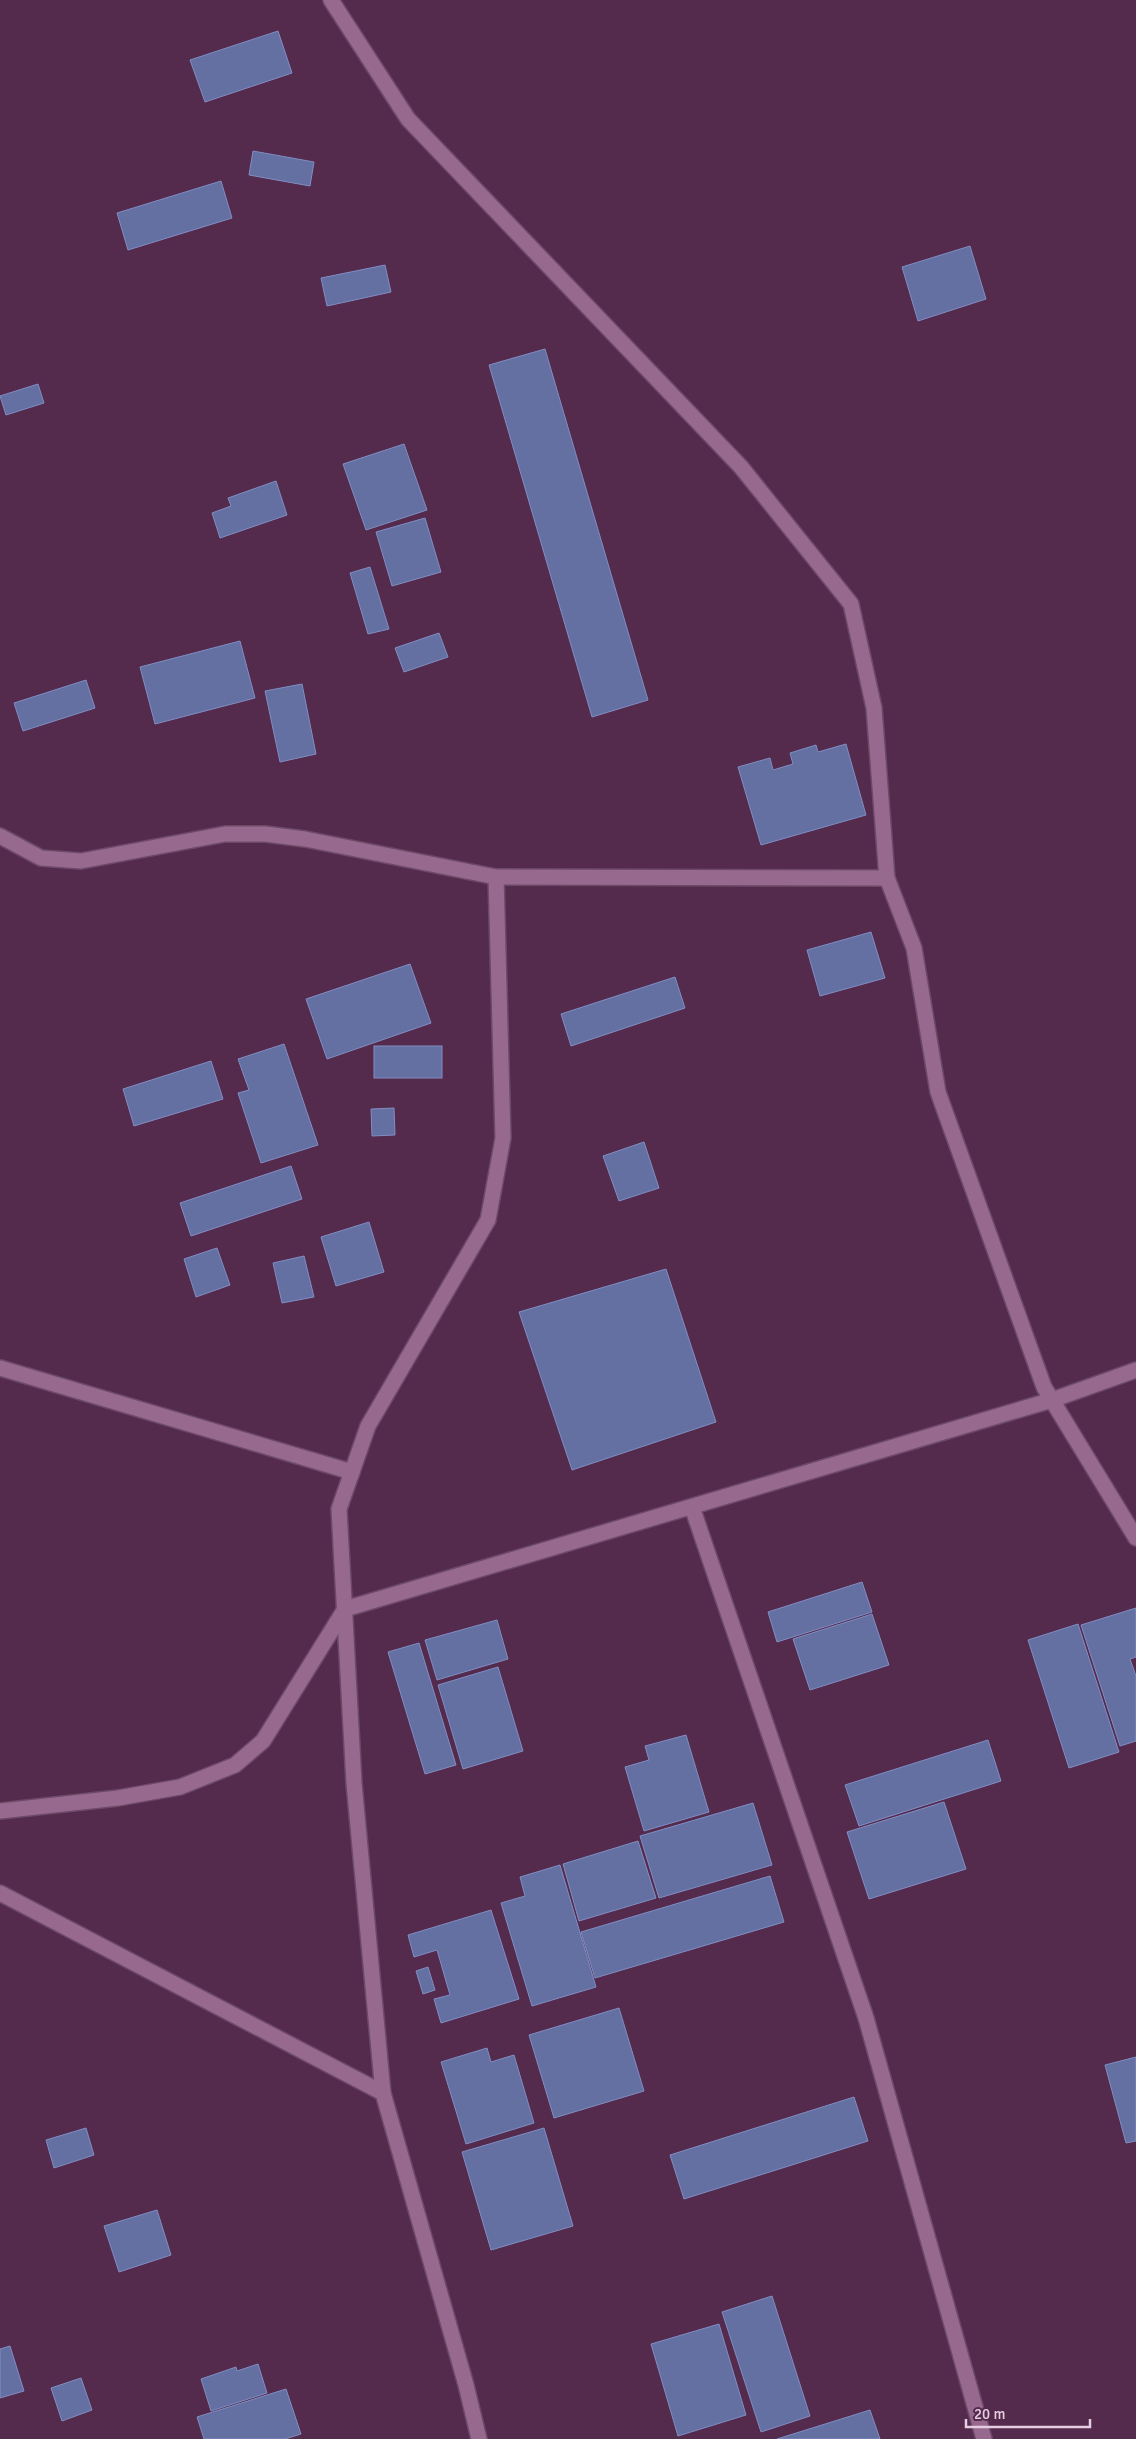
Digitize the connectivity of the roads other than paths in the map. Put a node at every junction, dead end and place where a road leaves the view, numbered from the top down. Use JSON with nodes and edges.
{"nodes":[{"id":1,"x":331,"y":0,"type":"edge"},
{"id":2,"x":0,"y":836,"type":"edge"},
{"id":3,"x":496,"y":877,"type":"junction"},
{"id":4,"x":887,"y":878,"type":"junction"},
{"id":5,"x":0,"y":1368,"type":"edge"},
{"id":6,"x":1136,"y":1370,"type":"edge"},
{"id":7,"x":1052,"y":1400,"type":"junction"},
{"id":8,"x":352,"y":1472,"type":"junction"},
{"id":9,"x":692,"y":1506,"type":"junction"},
{"id":10,"x":1136,"y":1538,"type":"edge"},
{"id":11,"x":345,"y":1609,"type":"junction"},
{"id":12,"x":0,"y":1811,"type":"edge"},
{"id":13,"x":0,"y":1893,"type":"edge"},
{"id":14,"x":382,"y":2093,"type":"junction"},
{"id":15,"x":479,"y":2439,"type":"edge"},
{"id":16,"x":984,"y":2439,"type":"edge"}],
"edges":[{"from":1,"to":4,"type":"street"},
{"from":2,"to":3,"type":"street"},
{"from":3,"to":4,"type":"street"},
{"from":3,"to":8,"type":"street"},
{"from":4,"to":7,"type":"street"},
{"from":5,"to":8,"type":"street"},
{"from":6,"to":7,"type":"street"},
{"from":7,"to":9,"type":"street"},
{"from":7,"to":10,"type":"street"},
{"from":8,"to":11,"type":"street"},
{"from":9,"to":11,"type":"street"},
{"from":9,"to":16,"type":"street"},
{"from":11,"to":12,"type":"street"},
{"from":11,"to":14,"type":"street"},
{"from":13,"to":14,"type":"street"},
{"from":14,"to":15,"type":"street"}]}
